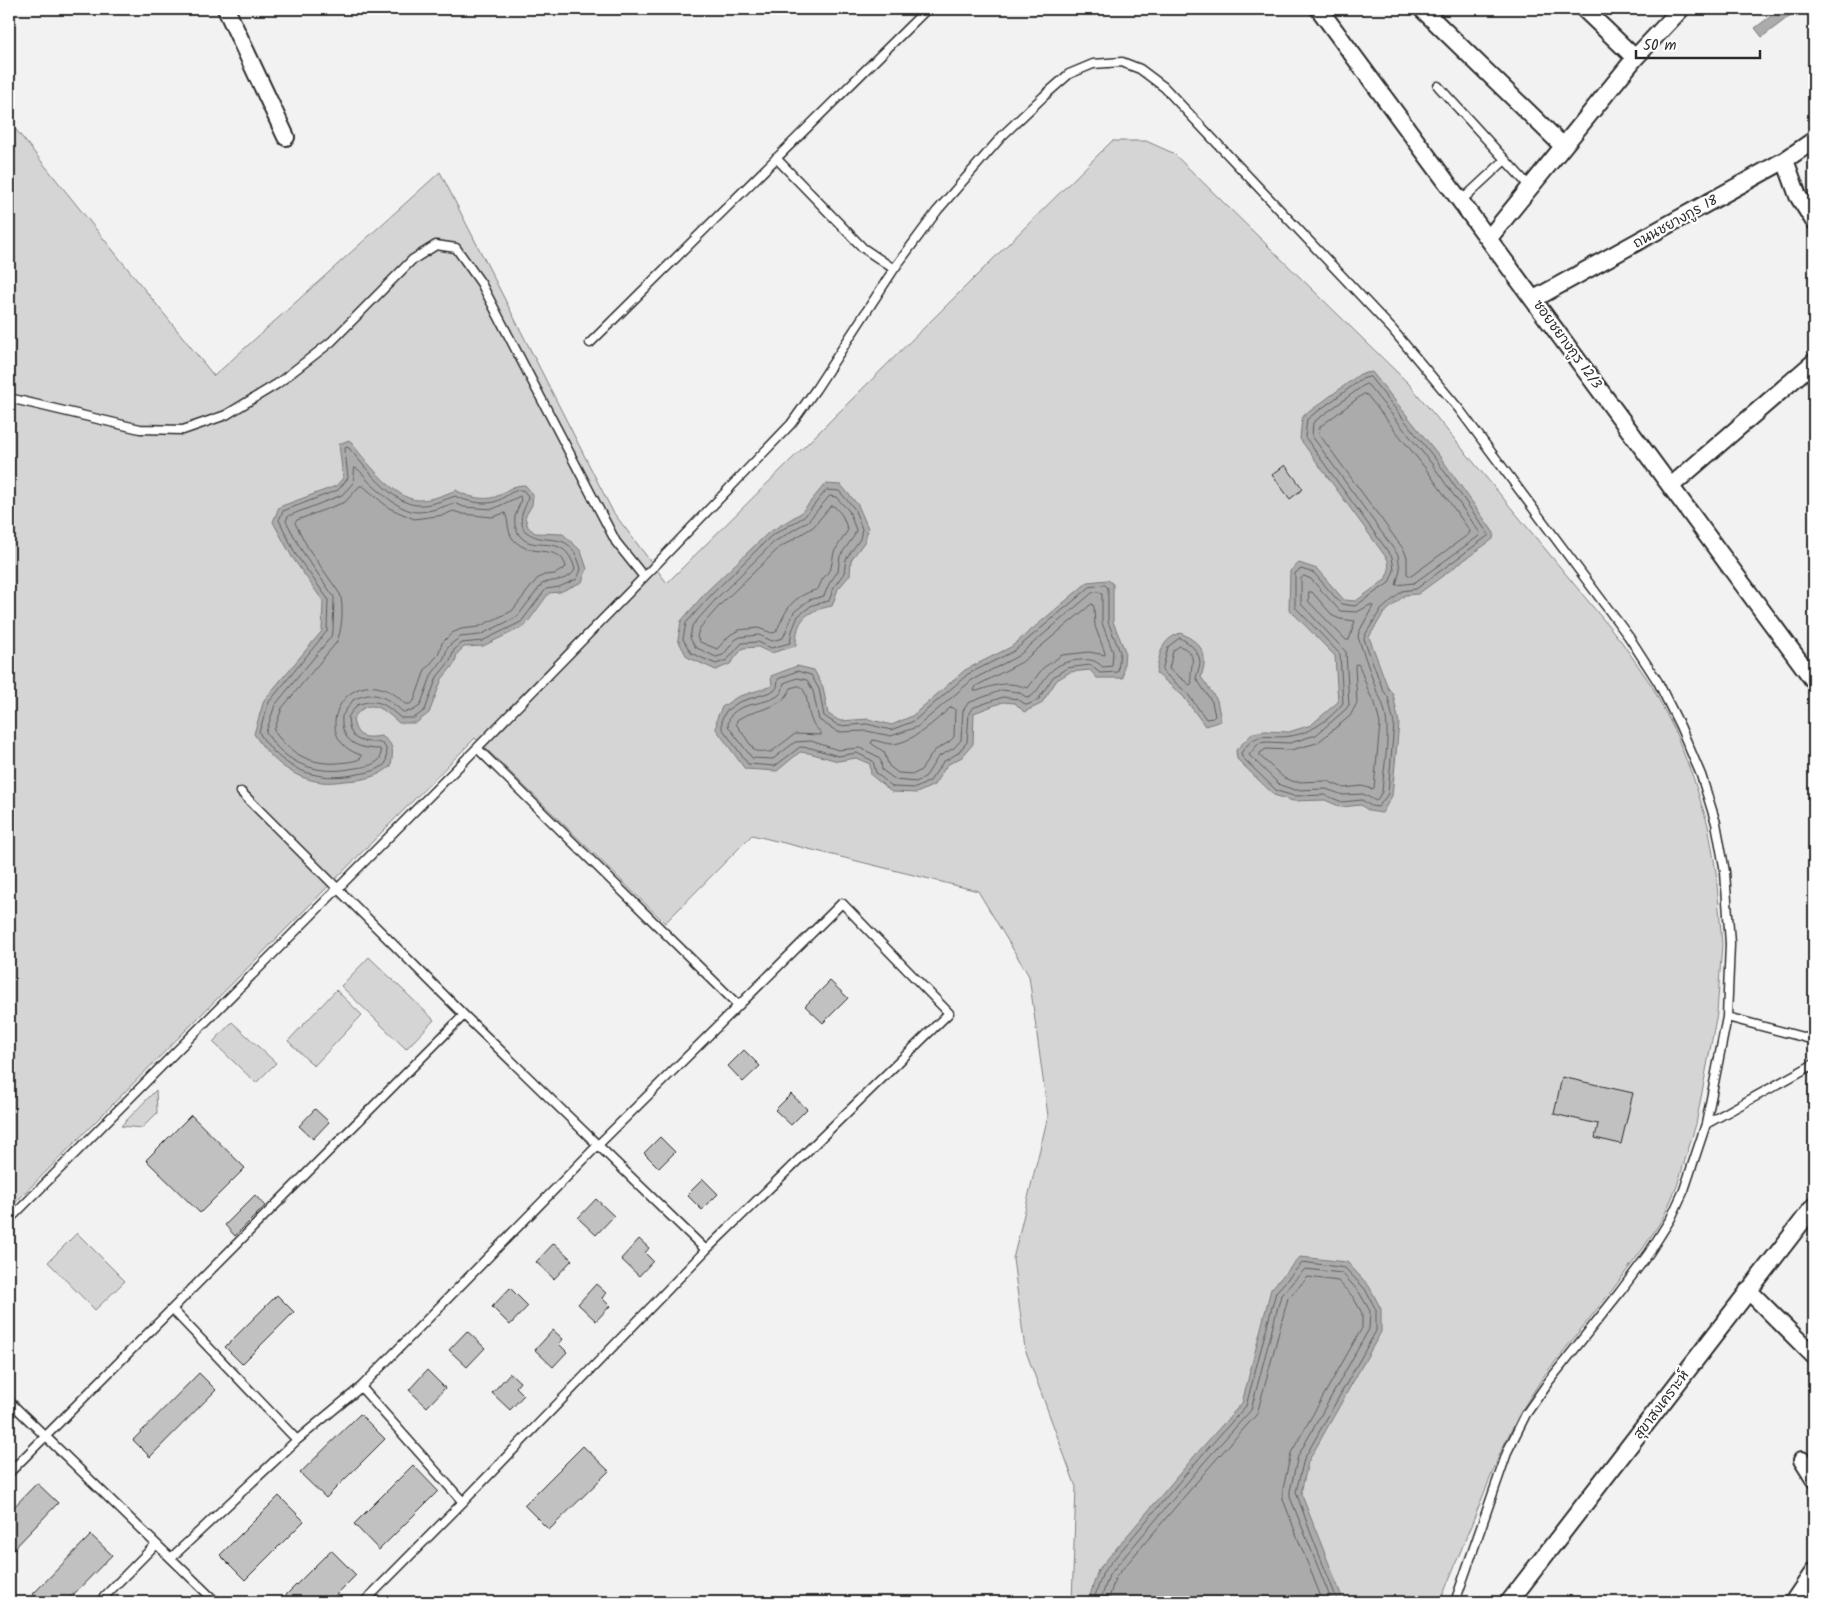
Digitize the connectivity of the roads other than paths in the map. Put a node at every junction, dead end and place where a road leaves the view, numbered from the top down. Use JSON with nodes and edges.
{"nodes":[{"id":1,"x":226,"y":9,"type":"edge"},
{"id":2,"x":928,"y":9,"type":"edge"},
{"id":3,"x":1319,"y":9,"type":"edge"},
{"id":4,"x":1422,"y":9,"type":"edge"},
{"id":5,"x":1584,"y":9,"type":"edge"},
{"id":6,"x":1682,"y":9,"type":"edge"},
{"id":7,"x":1635,"y":58,"type":"junction"},
{"id":8,"x":1438,"y":86,"type":"dead end"},
{"id":9,"x":286,"y":137,"type":"dead end"},
{"id":10,"x":1814,"y":140,"type":"edge"},
{"id":11,"x":1563,"y":146,"type":"junction"},
{"id":12,"x":776,"y":158,"type":"junction"},
{"id":13,"x":1505,"y":160,"type":"junction"},
{"id":14,"x":1785,"y":160,"type":"junction"},
{"id":15,"x":1530,"y":187,"type":"junction"},
{"id":16,"x":1462,"y":200,"type":"junction"},
{"id":17,"x":1814,"y":221,"type":"edge"},
{"id":18,"x":1489,"y":238,"type":"junction"},
{"id":19,"x":894,"y":269,"type":"junction"},
{"id":20,"x":1534,"y":299,"type":"junction"},
{"id":21,"x":590,"y":343,"type":"dead end"},
{"id":22,"x":1814,"y":362,"type":"edge"},
{"id":23,"x":9,"y":398,"type":"edge"},
{"id":24,"x":1671,"y":486,"type":"junction"},
{"id":25,"x":644,"y":577,"type":"junction"},
{"id":26,"x":1811,"y":671,"type":"edge"},
{"id":27,"x":477,"y":748,"type":"junction"},
{"id":28,"x":241,"y":792,"type":"dead end"},
{"id":29,"x":337,"y":888,"type":"junction"},
{"id":30,"x":738,"y":1005,"type":"junction"},
{"id":31,"x":464,"y":1015,"type":"junction"},
{"id":32,"x":1727,"y":1017,"type":"junction"},
{"id":33,"x":1814,"y":1040,"type":"edge"},
{"id":34,"x":1814,"y":1064,"type":"edge"},
{"id":35,"x":1706,"y":1124,"type":"junction"},
{"id":36,"x":598,"y":1145,"type":"junction"},
{"id":37,"x":1814,"y":1206,"type":"edge"},
{"id":38,"x":9,"y":1220,"type":"edge"},
{"id":39,"x":706,"y":1250,"type":"junction"},
{"id":40,"x":1748,"y":1290,"type":"junction"},
{"id":41,"x":172,"y":1309,"type":"junction"},
{"id":42,"x":1814,"y":1356,"type":"edge"},
{"id":43,"x":361,"y":1386,"type":"junction"},
{"id":44,"x":9,"y":1401,"type":"edge"},
{"id":45,"x":45,"y":1437,"type":"junction"},
{"id":46,"x":297,"y":1440,"type":"junction"},
{"id":47,"x":1802,"y":1460,"type":"dead end"},
{"id":48,"x":9,"y":1474,"type":"edge"},
{"id":49,"x":1814,"y":1479,"type":"edge"},
{"id":50,"x":463,"y":1502,"type":"junction"},
{"id":51,"x":156,"y":1544,"type":"junction"},
{"id":52,"x":171,"y":1558,"type":"junction"},
{"id":53,"x":1814,"y":1571,"type":"edge"},
{"id":54,"x":99,"y":1602,"type":"edge"},
{"id":55,"x":216,"y":1602,"type":"edge"},
{"id":56,"x":364,"y":1602,"type":"edge"},
{"id":57,"x":1455,"y":1602,"type":"edge"},
{"id":58,"x":1509,"y":1602,"type":"edge"},
{"id":59,"x":1793,"y":1602,"type":"edge"}],
"edges":[{"from":1,"to":9,"type":"street"},
{"from":2,"to":12,"type":"lane"},
{"from":3,"to":16,"type":"street","name":"ซอยชยางกูร 12/3"},
{"from":4,"to":11,"type":"street"},
{"from":5,"to":7,"type":"street"},
{"from":6,"to":7,"type":"street"},
{"from":7,"to":11,"type":"street"},
{"from":8,"to":13,"type":"lane"},
{"from":10,"to":14,"type":"street","name":"ถนนชยางกูร 18"},
{"from":11,"to":15,"type":"street"},
{"from":12,"to":19,"type":"lane"},
{"from":12,"to":21,"type":"lane"},
{"from":13,"to":15,"type":"lane"},
{"from":13,"to":16,"type":"lane"},
{"from":14,"to":17,"type":"street"},
{"from":14,"to":20,"type":"street","name":"ถนนชยางกูร 18"},
{"from":15,"to":18,"type":"street"},
{"from":16,"to":18,"type":"street","name":"ซอยชยางกูร 12/3"},
{"from":18,"to":20,"type":"street","name":"ซอยชยางกูร 12/3"},
{"from":19,"to":25,"type":"lane"},
{"from":19,"to":32,"type":"lane"},
{"from":20,"to":24,"type":"street","name":"ซอยชยางกูร 12/3"},
{"from":22,"to":24,"type":"street"},
{"from":23,"to":25,"type":"lane"},
{"from":24,"to":26,"type":"street","name":"ซอยชยางกูร 12/3"},
{"from":25,"to":27,"type":"lane"},
{"from":27,"to":29,"type":"lane"},
{"from":27,"to":30,"type":"lane"},
{"from":28,"to":29,"type":"lane"},
{"from":29,"to":31,"type":"lane"},
{"from":29,"to":38,"type":"lane"},
{"from":30,"to":36,"type":"lane"},
{"from":30,"to":39,"type":"lane"},
{"from":31,"to":36,"type":"lane"},
{"from":31,"to":41,"type":"lane"},
{"from":32,"to":33,"type":"lane"},
{"from":32,"to":35,"type":"lane"},
{"from":34,"to":35,"type":"lane"},
{"from":35,"to":57,"type":"lane"},
{"from":36,"to":39,"type":"lane"},
{"from":36,"to":43,"type":"lane"},
{"from":37,"to":40,"type":"street","name":"สุขาสงเคราะห์"},
{"from":39,"to":50,"type":"lane"},
{"from":40,"to":42,"type":"street"},
{"from":40,"to":58,"type":"street","name":"สุขาสงเคราะห์"},
{"from":41,"to":45,"type":"lane"},
{"from":41,"to":46,"type":"lane"},
{"from":43,"to":46,"type":"lane"},
{"from":43,"to":50,"type":"lane"},
{"from":44,"to":45,"type":"lane"},
{"from":45,"to":48,"type":"lane"},
{"from":45,"to":51,"type":"lane"},
{"from":46,"to":52,"type":"lane"},
{"from":47,"to":49,"type":"street"},
{"from":50,"to":56,"type":"lane"},
{"from":51,"to":52,"type":"lane"},
{"from":51,"to":54,"type":"lane"},
{"from":52,"to":55,"type":"lane"},
{"from":53,"to":59,"type":"street"}]}
